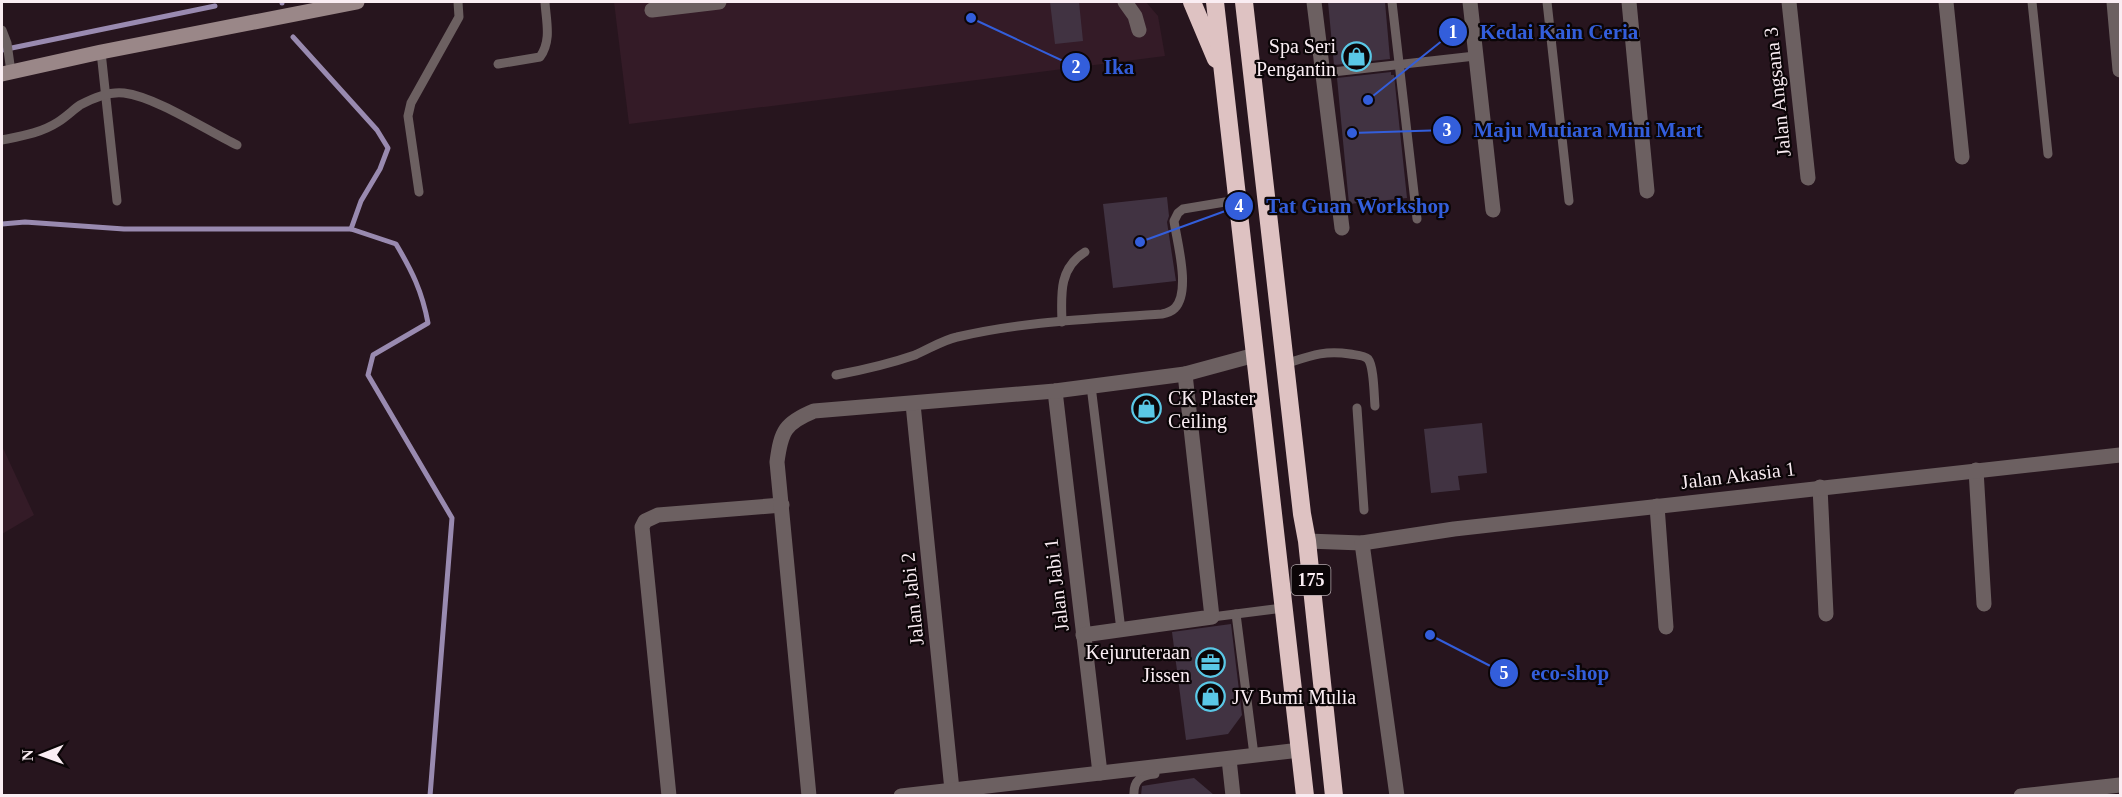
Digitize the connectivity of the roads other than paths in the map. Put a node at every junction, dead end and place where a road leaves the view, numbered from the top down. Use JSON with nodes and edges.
{"nodes":[{"id":1,"x":357,"y":2,"type":"edge"},
{"id":2,"x":458,"y":2,"type":"edge"},
{"id":3,"x":545,"y":2,"type":"edge"},
{"id":4,"x":703,"y":2,"type":"edge"},
{"id":5,"x":719,"y":2,"type":"edge"},
{"id":6,"x":1125,"y":2,"type":"edge"},
{"id":7,"x":1192,"y":2,"type":"edge"},
{"id":8,"x":1215,"y":2,"type":"edge"},
{"id":9,"x":1314,"y":2,"type":"edge"},
{"id":10,"x":1392,"y":2,"type":"edge"},
{"id":11,"x":1470,"y":2,"type":"edge"},
{"id":12,"x":1547,"y":2,"type":"edge"},
{"id":13,"x":1629,"y":2,"type":"edge"},
{"id":14,"x":1789,"y":2,"type":"edge"},
{"id":15,"x":1946,"y":2,"type":"edge"},
{"id":16,"x":2032,"y":2,"type":"edge"},
{"id":17,"x":2114,"y":2,"type":"edge"},
{"id":18,"x":1246,"y":6,"type":"edge"},
{"id":19,"x":652,"y":9,"type":"dead end"},
{"id":20,"x":2,"y":30,"type":"edge"},
{"id":21,"x":1139,"y":30,"type":"dead end"},
{"id":22,"x":102,"y":52,"type":"junction"},
{"id":23,"x":1475,"y":56,"type":"junction"},
{"id":24,"x":498,"y":64,"type":"dead end"},
{"id":25,"x":1399,"y":65,"type":"junction"},
{"id":26,"x":2121,"y":70,"type":"edge"},
{"id":27,"x":6,"y":73,"type":"edge"},
{"id":28,"x":1324,"y":73,"type":"junction"},
{"id":29,"x":1223,"y":74,"type":"junction"},
{"id":30,"x":107,"y":93,"type":"junction"},
{"id":31,"x":2,"y":140,"type":"edge"},
{"id":32,"x":237,"y":145,"type":"dead end"},
{"id":33,"x":2048,"y":154,"type":"dead end"},
{"id":34,"x":1962,"y":157,"type":"dead end"},
{"id":35,"x":1808,"y":178,"type":"dead end"},
{"id":36,"x":1647,"y":191,"type":"dead end"},
{"id":37,"x":419,"y":192,"type":"dead end"},
{"id":38,"x":1237,"y":200,"type":"junction"},
{"id":39,"x":117,"y":201,"type":"dead end"},
{"id":40,"x":1569,"y":201,"type":"dead end"},
{"id":41,"x":1493,"y":210,"type":"dead end"},
{"id":42,"x":1417,"y":219,"type":"dead end"},
{"id":43,"x":1342,"y":228,"type":"dead end"},
{"id":44,"x":1085,"y":252,"type":"dead end"},
{"id":45,"x":1062,"y":322,"type":"junction"},
{"id":46,"x":1255,"y":355,"type":"junction"},
{"id":47,"x":1285,"y":364,"type":"junction"},
{"id":48,"x":1185,"y":374,"type":"junction"},
{"id":49,"x":836,"y":375,"type":"dead end"},
{"id":50,"x":1091,"y":386,"type":"junction"},
{"id":51,"x":1055,"y":391,"type":"junction"},
{"id":52,"x":913,"y":404,"type":"junction"},
{"id":53,"x":1375,"y":406,"type":"dead end"},
{"id":54,"x":1357,"y":408,"type":"dead end"},
{"id":55,"x":2121,"y":455,"type":"edge"},
{"id":56,"x":1976,"y":470,"type":"junction"},
{"id":57,"x":1820,"y":487,"type":"junction"},
{"id":58,"x":782,"y":505,"type":"junction"},
{"id":59,"x":1657,"y":506,"type":"junction"},
{"id":60,"x":1364,"y":510,"type":"dead end"},
{"id":61,"x":1307,"y":541,"type":"junction"},
{"id":62,"x":1362,"y":543,"type":"junction"},
{"id":63,"x":1984,"y":604,"type":"dead end"},
{"id":64,"x":1283,"y":608,"type":"junction"},
{"id":65,"x":1236,"y":614,"type":"junction"},
{"id":66,"x":1826,"y":614,"type":"dead end"},
{"id":67,"x":1212,"y":616,"type":"junction"},
{"id":68,"x":1666,"y":627,"type":"dead end"},
{"id":69,"x":1120,"y":630,"type":"junction"},
{"id":70,"x":1083,"y":635,"type":"junction"},
{"id":71,"x":1300,"y":750,"type":"junction"},
{"id":72,"x":1254,"y":755,"type":"junction"},
{"id":73,"x":1229,"y":762,"type":"junction"},
{"id":74,"x":1100,"y":773,"type":"junction"},
{"id":75,"x":2121,"y":785,"type":"edge"},
{"id":76,"x":952,"y":790,"type":"junction"},
{"id":77,"x":669,"y":795,"type":"edge"},
{"id":78,"x":809,"y":795,"type":"edge"},
{"id":79,"x":901,"y":795,"type":"edge"},
{"id":80,"x":1134,"y":795,"type":"edge"},
{"id":81,"x":1233,"y":795,"type":"edge"},
{"id":82,"x":1305,"y":795,"type":"edge"},
{"id":83,"x":1334,"y":795,"type":"edge"},
{"id":84,"x":1397,"y":795,"type":"edge"},
{"id":85,"x":2021,"y":795,"type":"edge"}],
"edges":[{"from":1,"to":22,"type":"main road"},
{"from":2,"to":37,"type":"lane"},
{"from":3,"to":24,"type":"lane"},
{"from":4,"to":5,"type":"street"},
{"from":4,"to":19,"type":"street"},
{"from":6,"to":21,"type":"street"},
{"from":7,"to":29,"type":"highway"},
{"from":8,"to":29,"type":"highway","number":"175"},
{"from":9,"to":28,"type":"street"},
{"from":10,"to":25,"type":"lane"},
{"from":11,"to":23,"type":"street"},
{"from":12,"to":40,"type":"lane"},
{"from":13,"to":36,"type":"street"},
{"from":14,"to":35,"type":"street","name":"Jalan Angsana 3"},
{"from":15,"to":34,"type":"street"},
{"from":16,"to":33,"type":"lane"},
{"from":17,"to":26,"type":"street"},
{"from":18,"to":47,"type":"highway","number":"175"},
{"from":20,"to":27,"type":"lane"},
{"from":22,"to":27,"type":"main road"},
{"from":22,"to":30,"type":"lane"},
{"from":23,"to":25,"type":"lane"},
{"from":23,"to":41,"type":"street"},
{"from":25,"to":28,"type":"lane"},
{"from":25,"to":42,"type":"lane"},
{"from":28,"to":43,"type":"street"},
{"from":29,"to":38,"type":"highway","number":"175"},
{"from":30,"to":31,"type":"lane"},
{"from":30,"to":32,"type":"lane"},
{"from":30,"to":39,"type":"lane"},
{"from":38,"to":45,"type":"lane"},
{"from":38,"to":46,"type":"highway","number":"175"},
{"from":44,"to":45,"type":"lane"},
{"from":45,"to":49,"type":"lane"},
{"from":46,"to":48,"type":"street"},
{"from":46,"to":64,"type":"highway","number":"175"},
{"from":47,"to":53,"type":"lane"},
{"from":47,"to":61,"type":"highway","number":"175"},
{"from":48,"to":50,"type":"street"},
{"from":48,"to":67,"type":"street"},
{"from":50,"to":51,"type":"street"},
{"from":50,"to":69,"type":"lane"},
{"from":51,"to":52,"type":"street"},
{"from":51,"to":70,"type":"street","name":"Jalan Jabi 1"},
{"from":52,"to":58,"type":"street"},
{"from":52,"to":76,"type":"street","name":"Jalan Jabi 2"},
{"from":54,"to":60,"type":"lane"},
{"from":55,"to":56,"type":"street","name":"Jalan Akasia 1"},
{"from":56,"to":57,"type":"street","name":"Jalan Akasia 1"},
{"from":56,"to":63,"type":"street"},
{"from":57,"to":59,"type":"street","name":"Jalan Akasia 1"},
{"from":57,"to":66,"type":"street"},
{"from":58,"to":77,"type":"street"},
{"from":58,"to":78,"type":"street"},
{"from":59,"to":62,"type":"street","name":"Jalan Akasia 1"},
{"from":59,"to":68,"type":"street"},
{"from":61,"to":62,"type":"street","name":"Jalan Akasia 1"},
{"from":61,"to":83,"type":"highway","number":"175"},
{"from":62,"to":84,"type":"street"},
{"from":64,"to":65,"type":"lane"},
{"from":64,"to":71,"type":"highway","number":"175"},
{"from":65,"to":67,"type":"lane"},
{"from":65,"to":72,"type":"lane"},
{"from":67,"to":69,"type":"street"},
{"from":69,"to":70,"type":"street"},
{"from":70,"to":74,"type":"street","name":"Jalan Jabi 1"},
{"from":71,"to":72,"type":"street"},
{"from":71,"to":82,"type":"highway","number":"175"},
{"from":72,"to":73,"type":"street"},
{"from":73,"to":74,"type":"street"},
{"from":73,"to":80,"type":"lane"},
{"from":73,"to":81,"type":"street"},
{"from":74,"to":76,"type":"street"},
{"from":75,"to":85,"type":"street"},
{"from":76,"to":79,"type":"street"}]}
